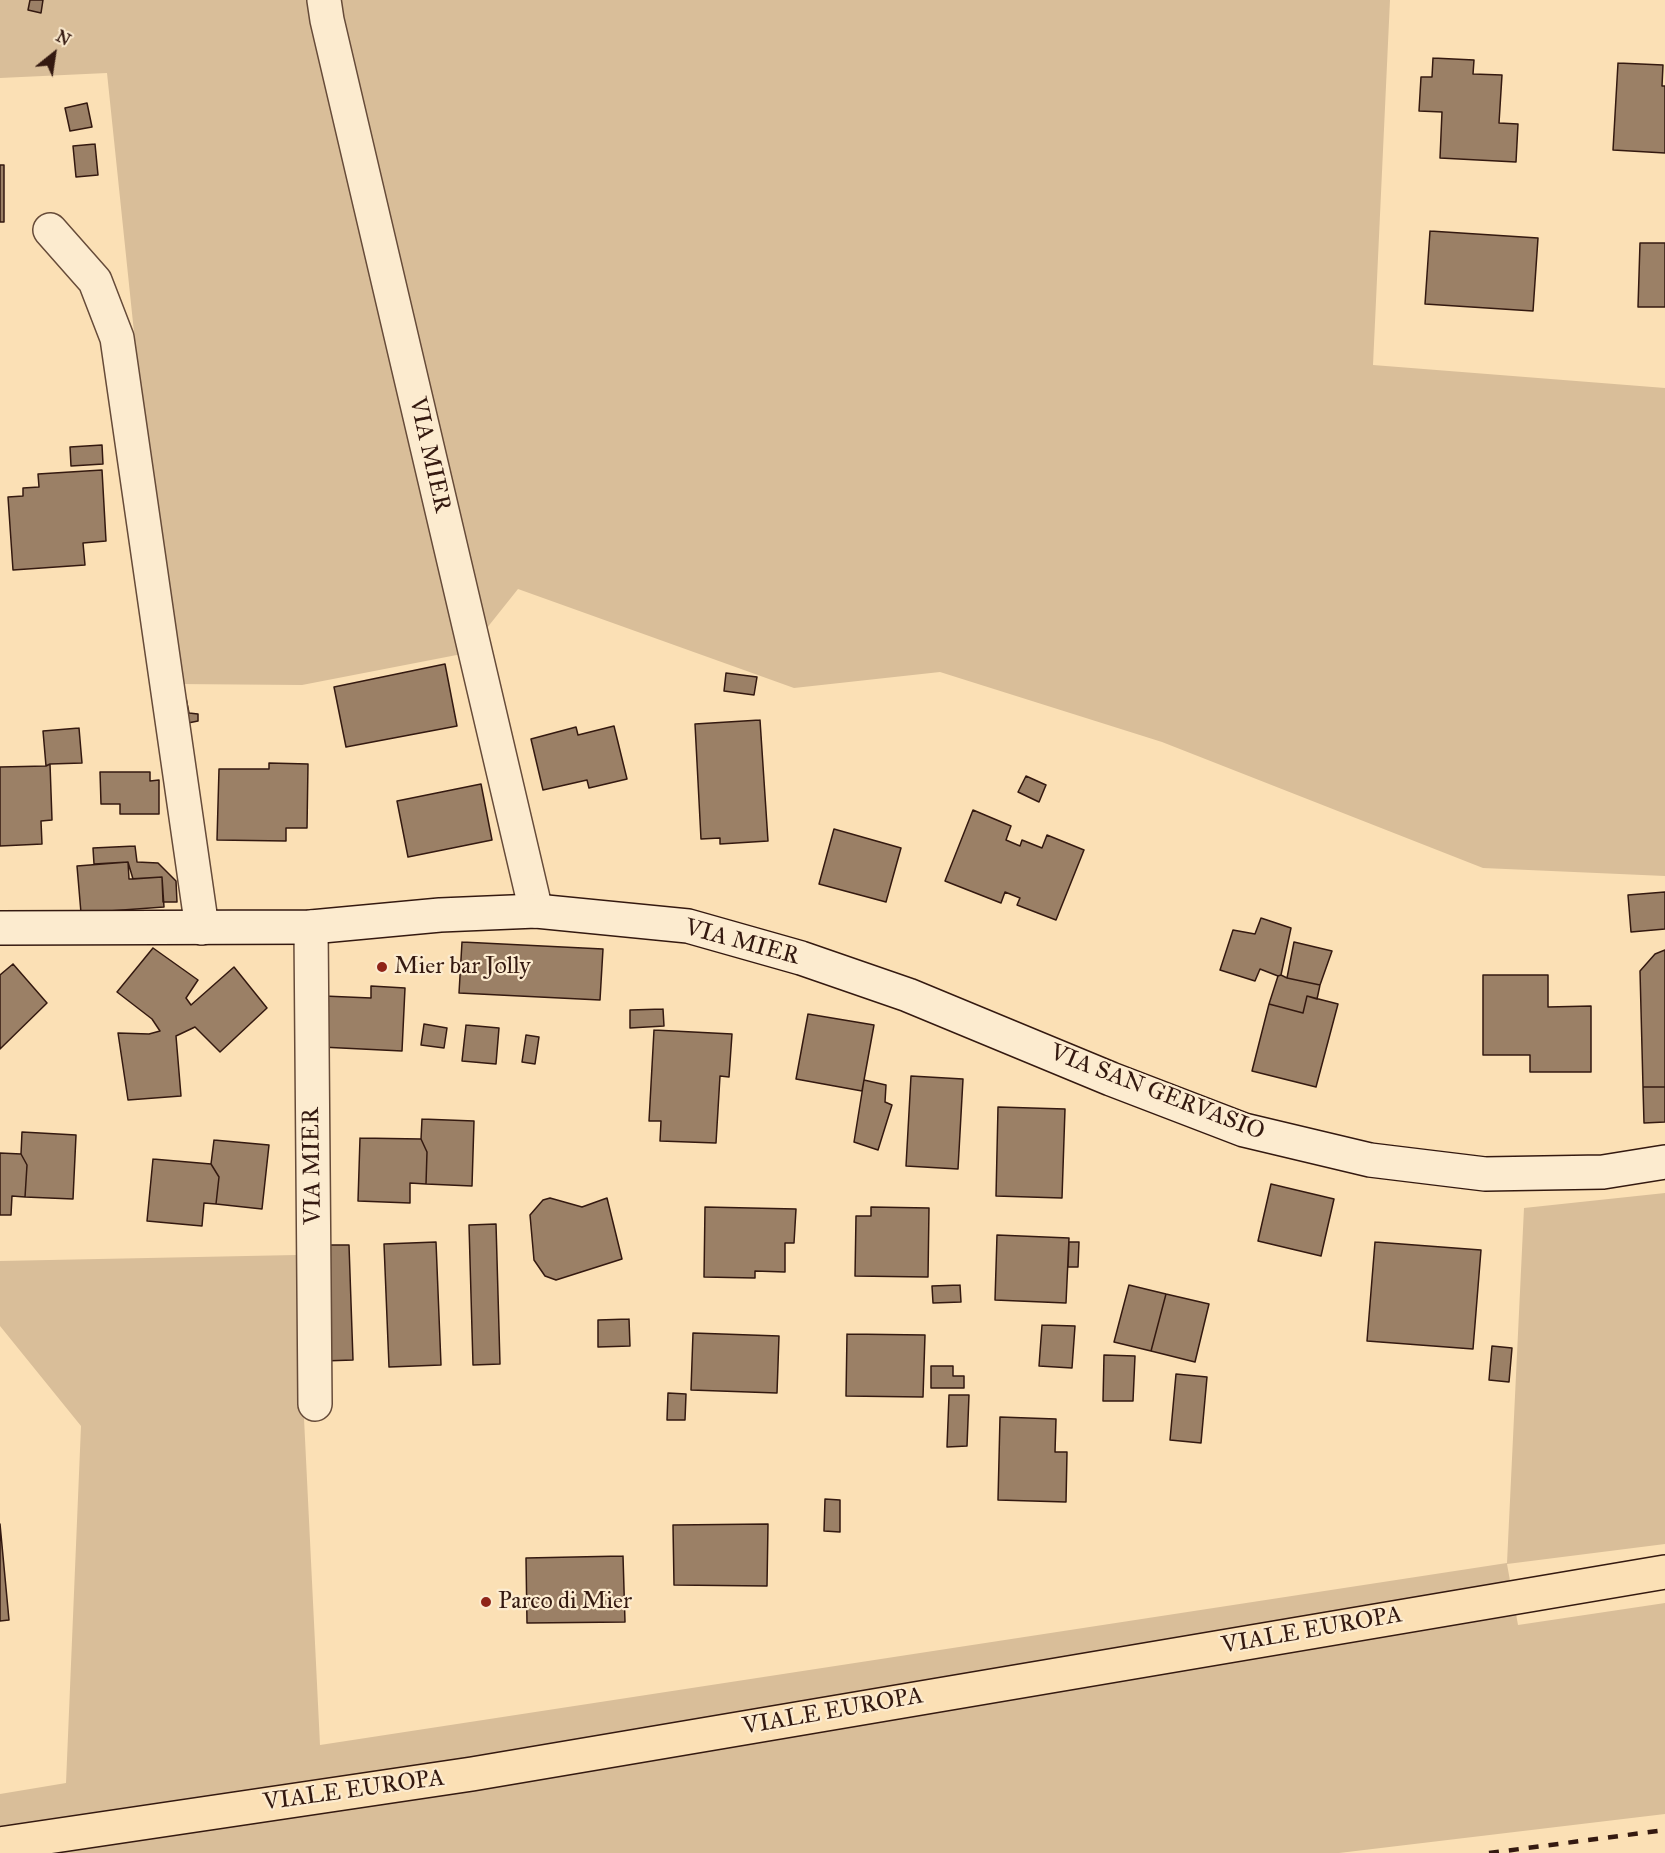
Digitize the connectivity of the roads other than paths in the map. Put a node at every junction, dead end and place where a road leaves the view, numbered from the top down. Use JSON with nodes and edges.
{"nodes":[{"id":1,"x":324,"y":0,"type":"edge"},
{"id":2,"x":50,"y":230,"type":"dead end"},
{"id":3,"x":536,"y":911,"type":"junction"},
{"id":4,"x":310,"y":927,"type":"junction"},
{"id":5,"x":0,"y":928,"type":"edge"},
{"id":6,"x":202,"y":928,"type":"junction"},
{"id":7,"x":908,"y":995,"type":"joint"},
{"id":8,"x":1665,"y":1162,"type":"edge"},
{"id":9,"x":315,"y":1404,"type":"dead end"},
{"id":10,"x":1665,"y":1572,"type":"edge"},
{"id":11,"x":0,"y":1844,"type":"edge"}],
"edges":[{"from":1,"to":3,"type":"street","name":"VIA MIER"},
{"from":2,"to":6,"type":"street"},
{"from":3,"to":4,"type":"street","name":"VIA MIER"},
{"from":3,"to":7,"type":"street","name":"VIA MIER"},
{"from":4,"to":6,"type":"street","name":"VIA MIER"},
{"from":4,"to":9,"type":"street","name":"VIA MIER"},
{"from":5,"to":6,"type":"street","name":"VIA MIER"},
{"from":7,"to":8,"type":"street","name":"VIA SAN GERVASIO"},
{"from":10,"to":11,"type":"main road","name":"VIALE EUROPA"}]}
